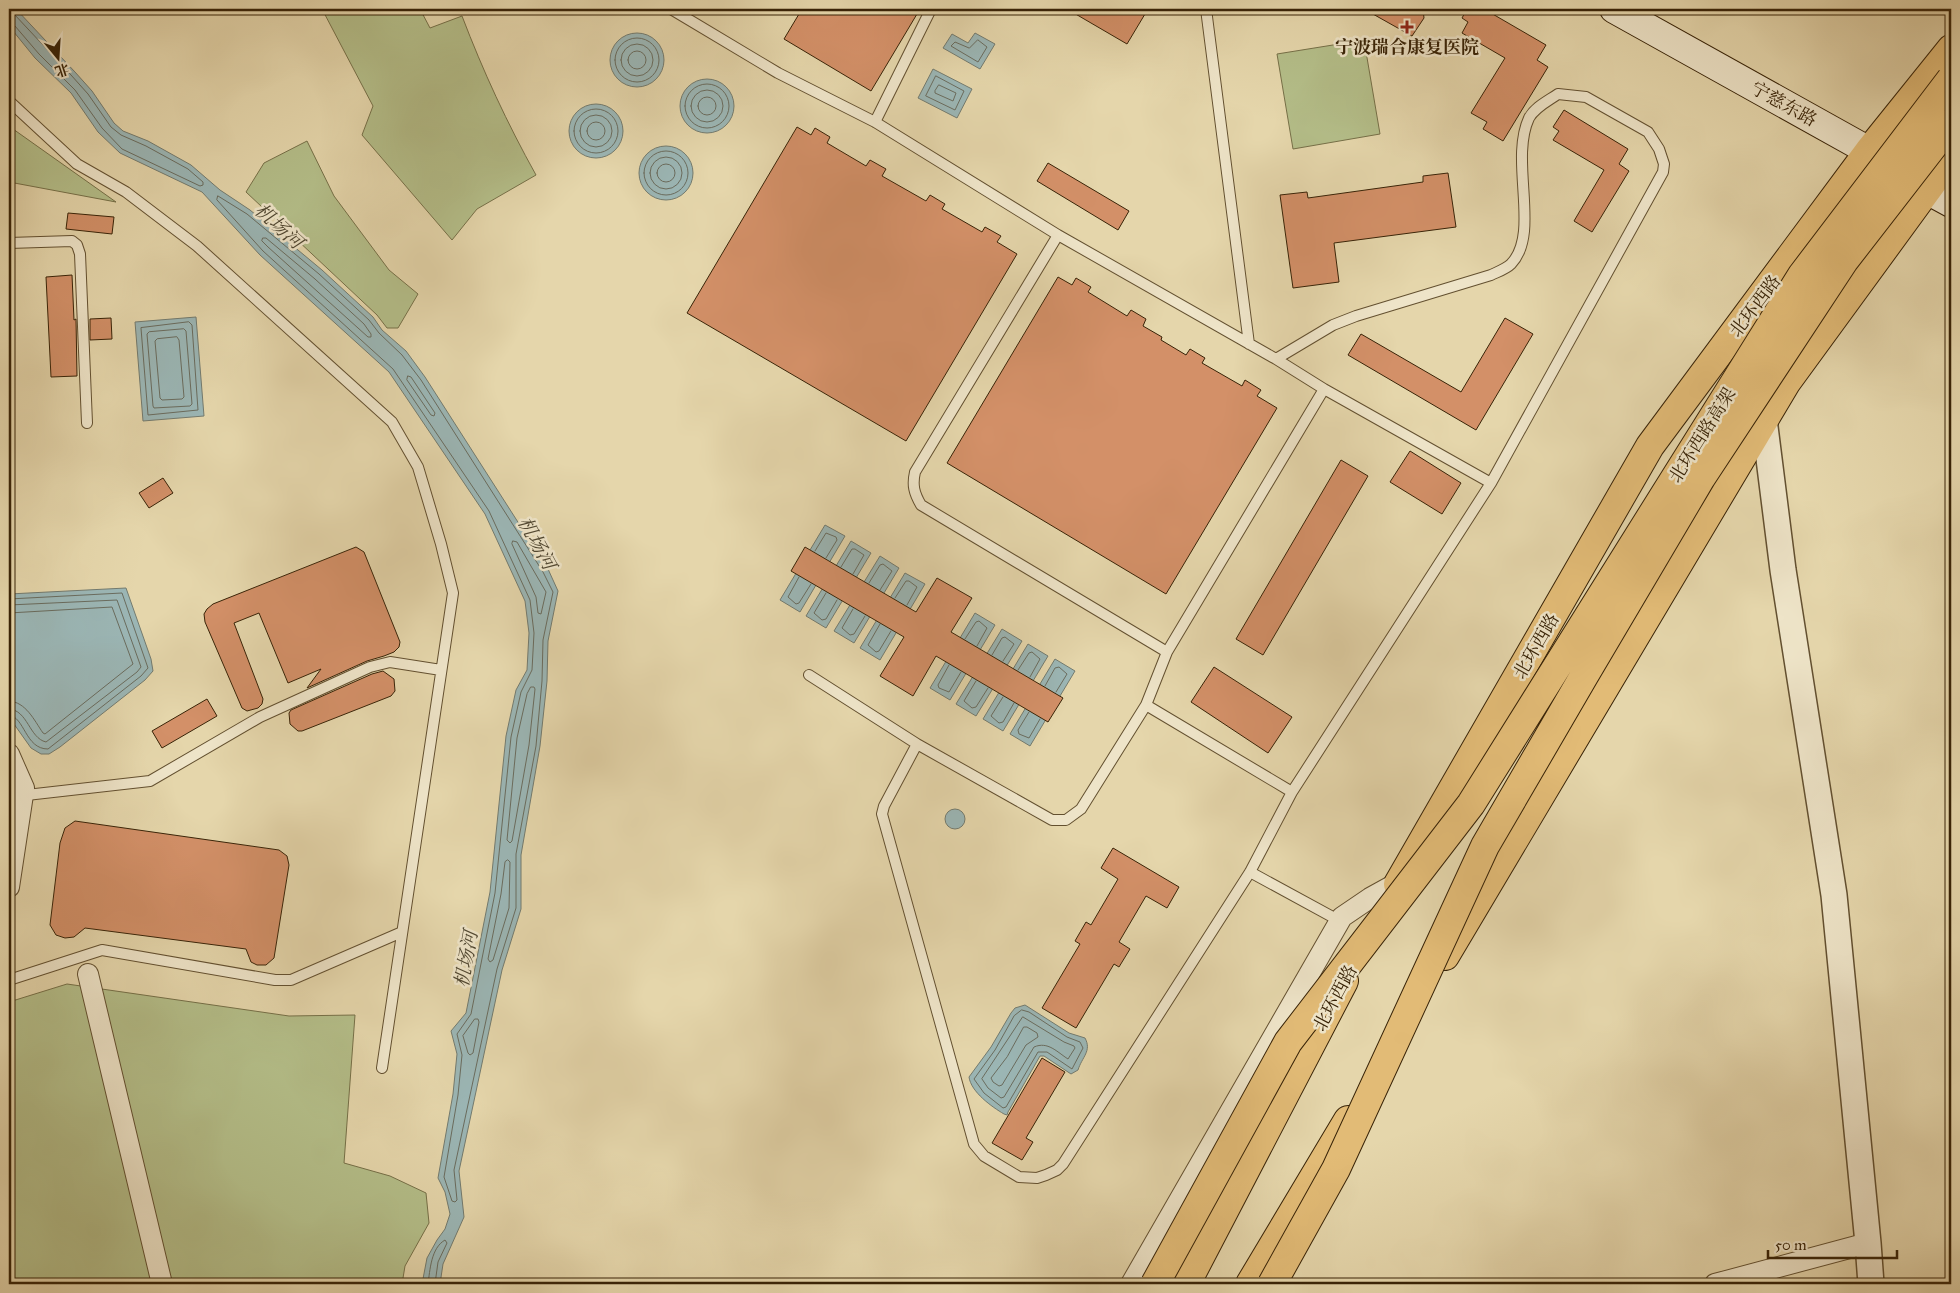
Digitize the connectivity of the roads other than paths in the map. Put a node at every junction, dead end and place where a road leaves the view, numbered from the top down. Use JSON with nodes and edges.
{"nodes":[{"id":1,"x":671,"y":9,"type":"edge"},
{"id":2,"x":931,"y":9,"type":"edge"},
{"id":3,"x":1206,"y":9,"type":"edge"},
{"id":4,"x":1614,"y":9,"type":"edge"},
{"id":5,"x":1951,"y":49,"type":"edge"},
{"id":6,"x":1951,"y":79,"type":"edge"},
{"id":7,"x":9,"y":101,"type":"edge"},
{"id":8,"x":875,"y":122,"type":"junction"},
{"id":9,"x":1951,"y":123,"type":"edge"},
{"id":10,"x":1869,"y":151,"type":"junction"},
{"id":11,"x":1951,"y":157,"type":"edge"},
{"id":12,"x":1927,"y":190,"type":"junction"},
{"id":13,"x":1951,"y":204,"type":"edge"},
{"id":14,"x":1058,"y":235,"type":"junction"},
{"id":15,"x":9,"y":243,"type":"edge"},
{"id":16,"x":1249,"y":344,"type":"junction"},
{"id":17,"x":1276,"y":359,"type":"junction"},
{"id":18,"x":1324,"y":389,"type":"junction"},
{"id":19,"x":1764,"y":419,"type":"junction"},
{"id":20,"x":86,"y":423,"type":"dead end"},
{"id":21,"x":1491,"y":483,"type":"junction"},
{"id":22,"x":1167,"y":652,"type":"junction"},
{"id":23,"x":441,"y":670,"type":"junction"},
{"id":24,"x":809,"y":675,"type":"dead end"},
{"id":25,"x":1146,"y":705,"type":"junction"},
{"id":26,"x":917,"y":744,"type":"junction"},
{"id":27,"x":9,"y":754,"type":"edge"},
{"id":28,"x":1292,"y":792,"type":"junction"},
{"id":29,"x":16,"y":796,"type":"edge"},
{"id":30,"x":1250,"y":872,"type":"junction"},
{"id":31,"x":1399,"y":882,"type":"junction"},
{"id":32,"x":9,"y":887,"type":"edge"},
{"id":33,"x":1340,"y":921,"type":"junction"},
{"id":34,"x":402,"y":932,"type":"junction"},
{"id":35,"x":1365,"y":942,"type":"junction"},
{"id":36,"x":88,"y":974,"type":"dead end"},
{"id":37,"x":9,"y":980,"type":"edge"},
{"id":38,"x":382,"y":1068,"type":"dead end"},
{"id":39,"x":1868,"y":1243,"type":"junction"},
{"id":40,"x":162,"y":1284,"type":"edge"},
{"id":41,"x":1131,"y":1284,"type":"edge"},
{"id":42,"x":1155,"y":1284,"type":"edge"},
{"id":43,"x":1186,"y":1284,"type":"edge"},
{"id":44,"x":1250,"y":1284,"type":"edge"},
{"id":45,"x":1272,"y":1284,"type":"edge"},
{"id":46,"x":1715,"y":1284,"type":"edge"},
{"id":47,"x":1871,"y":1284,"type":"edge"}],
"edges":[{"from":1,"to":8,"type":"lane"},
{"from":2,"to":8,"type":"lane"},
{"from":3,"to":16,"type":"lane"},
{"from":4,"to":10,"type":"main road","name":"宁慈东路"},
{"from":5,"to":10,"type":"main road","name":"北环西路"},
{"from":6,"to":35,"type":"main road","name":"北环西路高架","bridge":true},
{"from":7,"to":23,"type":"lane"},
{"from":8,"to":14,"type":"lane"},
{"from":9,"to":45,"type":"main road","name":"北环西路高架","bridge":true},
{"from":10,"to":12,"type":"main road","name":"宁慈东路"},
{"from":10,"to":31,"type":"main road","name":"北环西路"},
{"from":11,"to":12,"type":"main road"},
{"from":12,"to":13,"type":"main road","name":"宁慈东路"},
{"from":12,"to":19,"type":"main road"},
{"from":14,"to":16,"type":"lane"},
{"from":14,"to":22,"type":"lane"},
{"from":15,"to":20,"type":"lane"},
{"from":16,"to":17,"type":"lane"},
{"from":17,"to":18,"type":"lane"},
{"from":17,"to":21,"type":"lane"},
{"from":18,"to":21,"type":"lane"},
{"from":18,"to":22,"type":"lane"},
{"from":19,"to":39,"type":"street"},
{"from":19,"to":44,"type":"main road"},
{"from":21,"to":28,"type":"lane"},
{"from":22,"to":25,"type":"lane"},
{"from":23,"to":29,"type":"lane"},
{"from":23,"to":34,"type":"lane"},
{"from":24,"to":26,"type":"lane"},
{"from":25,"to":26,"type":"lane"},
{"from":25,"to":28,"type":"lane"},
{"from":26,"to":30,"type":"lane"},
{"from":27,"to":29,"type":"street"},
{"from":28,"to":30,"type":"lane"},
{"from":29,"to":32,"type":"street"},
{"from":30,"to":33,"type":"lane"},
{"from":31,"to":33,"type":"street"},
{"from":31,"to":35,"type":"main road","name":"北环西路"},
{"from":33,"to":41,"type":"street"},
{"from":34,"to":37,"type":"lane"},
{"from":34,"to":38,"type":"lane"},
{"from":35,"to":42,"type":"main road","bridge":true},
{"from":35,"to":43,"type":"main road","name":"北环西路"},
{"from":36,"to":40,"type":"street"},
{"from":39,"to":46,"type":"street"},
{"from":39,"to":47,"type":"street"}]}
